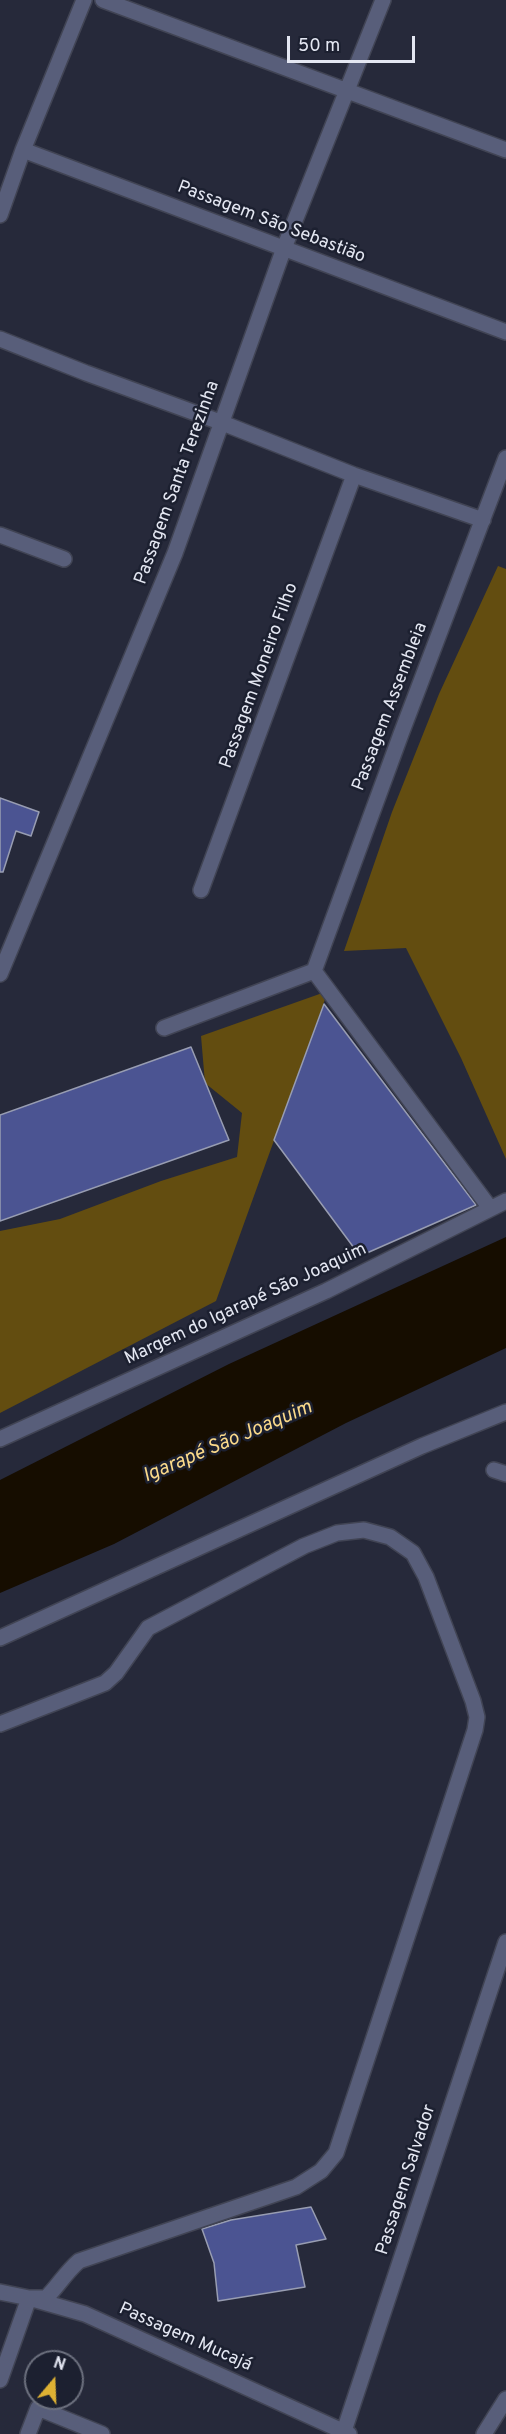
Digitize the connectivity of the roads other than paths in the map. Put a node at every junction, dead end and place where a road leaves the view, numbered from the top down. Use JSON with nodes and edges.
{"nodes":[{"id":1,"x":84,"y":0,"type":"edge"},
{"id":2,"x":103,"y":0,"type":"edge"},
{"id":3,"x":383,"y":0,"type":"edge"},
{"id":4,"x":347,"y":90,"type":"junction"},
{"id":5,"x":23,"y":150,"type":"junction"},
{"id":6,"x":506,"y":150,"type":"edge"},
{"id":7,"x":5,"y":184,"type":"edge"},
{"id":8,"x":0,"y":215,"type":"edge"},
{"id":9,"x":284,"y":248,"type":"junction"},
{"id":10,"x":506,"y":332,"type":"edge"},
{"id":11,"x":0,"y":339,"type":"edge"},
{"id":12,"x":220,"y":422,"type":"junction"},
{"id":13,"x":506,"y":458,"type":"edge"},
{"id":14,"x":354,"y":475,"type":"junction"},
{"id":15,"x":483,"y":520,"type":"junction"},
{"id":16,"x":0,"y":535,"type":"edge"},
{"id":17,"x":64,"y":559,"type":"dead end"},
{"id":18,"x":201,"y":890,"type":"dead end"},
{"id":19,"x":314,"y":971,"type":"junction"},
{"id":20,"x":0,"y":974,"type":"edge"},
{"id":21,"x":164,"y":1028,"type":"dead end"},
{"id":22,"x":506,"y":1201,"type":"edge"},
{"id":23,"x":490,"y":1208,"type":"junction"},
{"id":24,"x":506,"y":1412,"type":"edge"},
{"id":25,"x":0,"y":1439,"type":"edge"},
{"id":26,"x":0,"y":1638,"type":"edge"},
{"id":27,"x":0,"y":1724,"type":"edge"},
{"id":28,"x":506,"y":1942,"type":"edge"},
{"id":29,"x":0,"y":2292,"type":"edge"},
{"id":30,"x":29,"y":2298,"type":"junction"},
{"id":31,"x":0,"y":2380,"type":"edge"},
{"id":32,"x":506,"y":2398,"type":"edge"},
{"id":33,"x":347,"y":2432,"type":"edge"},
{"id":34,"x":28,"y":2434,"type":"edge"},
{"id":35,"x":102,"y":2434,"type":"edge"},
{"id":36,"x":484,"y":2434,"type":"edge"}],
"edges":[{"from":1,"to":5,"type":"street"},
{"from":2,"to":4,"type":"street"},
{"from":3,"to":4,"type":"street","name":"Passagem Santa Terezinha"},
{"from":4,"to":6,"type":"street"},
{"from":4,"to":9,"type":"street","name":"Passagem Santa Terezinha"},
{"from":5,"to":7,"type":"street"},
{"from":5,"to":9,"type":"street","name":"Passagem São Sebastião"},
{"from":7,"to":8,"type":"street"},
{"from":9,"to":10,"type":"street","name":"Passagem São Sebastião"},
{"from":9,"to":12,"type":"street","name":"Passagem Santa Terezinha"},
{"from":11,"to":12,"type":"street"},
{"from":12,"to":14,"type":"street"},
{"from":12,"to":20,"type":"street","name":"Passagem Santa Terezinha"},
{"from":13,"to":15,"type":"street","name":"Passagem Assembleia"},
{"from":14,"to":15,"type":"street"},
{"from":14,"to":18,"type":"street","name":"Passagem Moneiro Filho"},
{"from":15,"to":19,"type":"street","name":"Passagem Assembleia"},
{"from":16,"to":17,"type":"street"},
{"from":19,"to":21,"type":"street"},
{"from":19,"to":23,"type":"street"},
{"from":22,"to":23,"type":"street","name":"Margem do Igarapé São Joaquim"},
{"from":23,"to":25,"type":"street","name":"Margem do Igarapé São Joaquim"},
{"from":24,"to":26,"type":"street"},
{"from":27,"to":30,"type":"street"},
{"from":28,"to":33,"type":"street","name":"Passagem Salvador"},
{"from":29,"to":30,"type":"street","name":"Passagem Mucajá"},
{"from":30,"to":31,"type":"street"},
{"from":30,"to":33,"type":"street","name":"Passagem Mucajá"},
{"from":32,"to":36,"type":"street"},
{"from":34,"to":35,"type":"street"}]}
